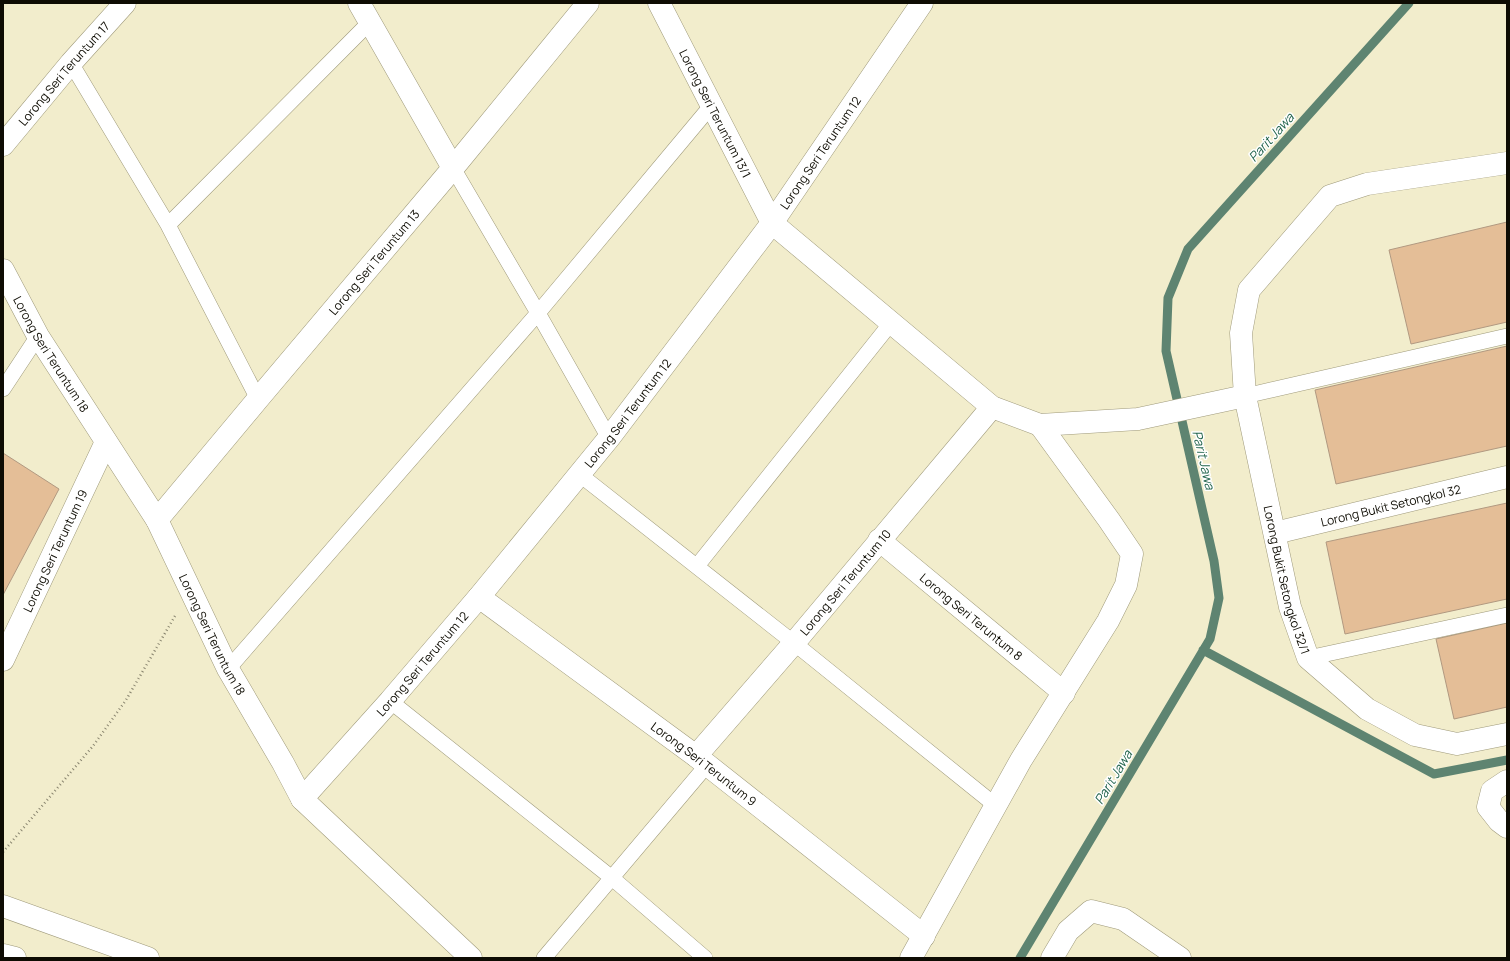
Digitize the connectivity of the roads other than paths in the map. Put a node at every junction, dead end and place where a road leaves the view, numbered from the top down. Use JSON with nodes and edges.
{"nodes":[{"id":1,"x":124,"y":3,"type":"edge"},
{"id":2,"x":359,"y":3,"type":"edge"},
{"id":3,"x":588,"y":3,"type":"edge"},
{"id":4,"x":658,"y":3,"type":"edge"},
{"id":5,"x":922,"y":3,"type":"edge"},
{"id":6,"x":369,"y":23,"type":"junction"},
{"id":7,"x":71,"y":63,"type":"junction"},
{"id":8,"x":711,"y":106,"type":"junction"},
{"id":9,"x":3,"y":145,"type":"edge"},
{"id":10,"x":1507,"y":163,"type":"edge"},
{"id":11,"x":453,"y":168,"type":"junction"},
{"id":12,"x":772,"y":223,"type":"junction"},
{"id":13,"x":168,"y":225,"type":"junction"},
{"id":14,"x":3,"y":270,"type":"edge"},
{"id":15,"x":538,"y":313,"type":"junction"},
{"id":16,"x":891,"y":323,"type":"junction"},
{"id":17,"x":38,"y":336,"type":"junction"},
{"id":18,"x":1507,"y":336,"type":"edge"},
{"id":19,"x":3,"y":390,"type":"edge"},
{"id":20,"x":1245,"y":396,"type":"junction"},
{"id":21,"x":258,"y":399,"type":"junction"},
{"id":22,"x":992,"y":407,"type":"junction"},
{"id":23,"x":1040,"y":425,"type":"junction"},
{"id":24,"x":609,"y":438,"type":"junction"},
{"id":25,"x":106,"y":442,"type":"junction"},
{"id":26,"x":579,"y":474,"type":"junction"},
{"id":27,"x":1507,"y":477,"type":"edge"},
{"id":28,"x":157,"y":520,"type":"junction"},
{"id":29,"x":1275,"y":533,"type":"junction"},
{"id":30,"x":879,"y":540,"type":"junction"},
{"id":31,"x":697,"y":566,"type":"junction"},
{"id":32,"x":479,"y":597,"type":"junction"},
{"id":33,"x":1507,"y":615,"type":"edge"},
{"id":34,"x":794,"y":643,"type":"junction"},
{"id":35,"x":1308,"y":658,"type":"junction"},
{"id":36,"x":3,"y":660,"type":"edge"},
{"id":37,"x":228,"y":669,"type":"junction"},
{"id":38,"x":1064,"y":693,"type":"junction"},
{"id":39,"x":390,"y":700,"type":"junction"},
{"id":40,"x":1507,"y":734,"type":"edge"},
{"id":41,"x":701,"y":761,"type":"junction"},
{"id":42,"x":1507,"y":781,"type":"edge"},
{"id":43,"x":302,"y":799,"type":"junction"},
{"id":44,"x":995,"y":805,"type":"junction"},
{"id":45,"x":1507,"y":827,"type":"edge"},
{"id":46,"x":612,"y":878,"type":"junction"},
{"id":47,"x":3,"y":906,"type":"edge"},
{"id":48,"x":924,"y":936,"type":"junction"},
{"id":49,"x":3,"y":955,"type":"edge"},
{"id":50,"x":15,"y":958,"type":"edge"},
{"id":51,"x":148,"y":958,"type":"edge"},
{"id":52,"x":471,"y":958,"type":"edge"},
{"id":53,"x":544,"y":958,"type":"edge"},
{"id":54,"x":705,"y":958,"type":"edge"},
{"id":55,"x":911,"y":958,"type":"edge"},
{"id":56,"x":1052,"y":958,"type":"edge"},
{"id":57,"x":1180,"y":958,"type":"edge"}],
"edges":[{"from":1,"to":7,"type":"street","name":"Lorong Seri Teruntum 17"},
{"from":2,"to":6,"type":"street"},
{"from":3,"to":11,"type":"street","name":"Lorong Seri Teruntum 13"},
{"from":4,"to":8,"type":"street","name":"Lorong Seri Teruntum 13/1"},
{"from":5,"to":12,"type":"street","name":"Lorong Seri Teruntum 12"},
{"from":6,"to":11,"type":"street"},
{"from":6,"to":13,"type":"lane"},
{"from":7,"to":9,"type":"street","name":"Lorong Seri Teruntum 17"},
{"from":7,"to":13,"type":"lane"},
{"from":8,"to":12,"type":"street","name":"Lorong Seri Teruntum 13/1"},
{"from":8,"to":15,"type":"lane"},
{"from":10,"to":20,"type":"street","name":"Lorong Bukit Setongkol 32/1"},
{"from":11,"to":15,"type":"lane"},
{"from":11,"to":21,"type":"street","name":"Lorong Seri Teruntum 13"},
{"from":12,"to":16,"type":"street"},
{"from":12,"to":24,"type":"street","name":"Lorong Seri Teruntum 12"},
{"from":13,"to":21,"type":"lane"},
{"from":14,"to":17,"type":"street","name":"Lorong Seri Teruntum 18"},
{"from":15,"to":24,"type":"lane"},
{"from":15,"to":37,"type":"lane"},
{"from":16,"to":22,"type":"street"},
{"from":16,"to":31,"type":"lane"},
{"from":17,"to":19,"type":"lane"},
{"from":17,"to":25,"type":"street","name":"Lorong Seri Teruntum 18"},
{"from":18,"to":20,"type":"lane"},
{"from":20,"to":23,"type":"street"},
{"from":20,"to":29,"type":"street","name":"Lorong Bukit Setongkol 32/1"},
{"from":21,"to":28,"type":"street","name":"Lorong Seri Teruntum 13"},
{"from":22,"to":23,"type":"street"},
{"from":22,"to":30,"type":"street","name":"Lorong Seri Teruntum 10"},
{"from":23,"to":38,"type":"street"},
{"from":24,"to":26,"type":"street","name":"Lorong Seri Teruntum 12"},
{"from":25,"to":28,"type":"street","name":"Lorong Seri Teruntum 18"},
{"from":25,"to":36,"type":"street","name":"Lorong Seri Teruntum 19"},
{"from":26,"to":31,"type":"lane"},
{"from":26,"to":32,"type":"street","name":"Lorong Seri Teruntum 12"},
{"from":27,"to":29,"type":"street","name":"Lorong Bukit Setongkol 32"},
{"from":28,"to":37,"type":"street","name":"Lorong Seri Teruntum 18"},
{"from":29,"to":35,"type":"street","name":"Lorong Bukit Setongkol 32/1"},
{"from":30,"to":34,"type":"street","name":"Lorong Seri Teruntum 10"},
{"from":30,"to":38,"type":"street","name":"Lorong Seri Teruntum 8"},
{"from":31,"to":34,"type":"lane"},
{"from":32,"to":39,"type":"street","name":"Lorong Seri Teruntum 12"},
{"from":32,"to":41,"type":"street","name":"Lorong Seri Teruntum 9"},
{"from":33,"to":35,"type":"lane"},
{"from":34,"to":41,"type":"street","name":"Lorong Seri Teruntum 10"},
{"from":34,"to":44,"type":"lane"},
{"from":35,"to":40,"type":"street","name":"Lorong Bukit Setongkol 32/1"},
{"from":37,"to":43,"type":"street","name":"Lorong Seri Teruntum 18"},
{"from":38,"to":44,"type":"street"},
{"from":39,"to":43,"type":"street","name":"Lorong Seri Teruntum 12"},
{"from":39,"to":46,"type":"lane"},
{"from":41,"to":46,"type":"lane"},
{"from":41,"to":48,"type":"street","name":"Lorong Seri Teruntum 9"},
{"from":42,"to":45,"type":"street"},
{"from":43,"to":52,"type":"street","name":"Lorong Seri Teruntum 18"},
{"from":44,"to":48,"type":"street"},
{"from":46,"to":53,"type":"lane"},
{"from":46,"to":54,"type":"lane"},
{"from":47,"to":51,"type":"street"},
{"from":48,"to":55,"type":"street"},
{"from":49,"to":50,"type":"street"},
{"from":56,"to":57,"type":"street"}]}
